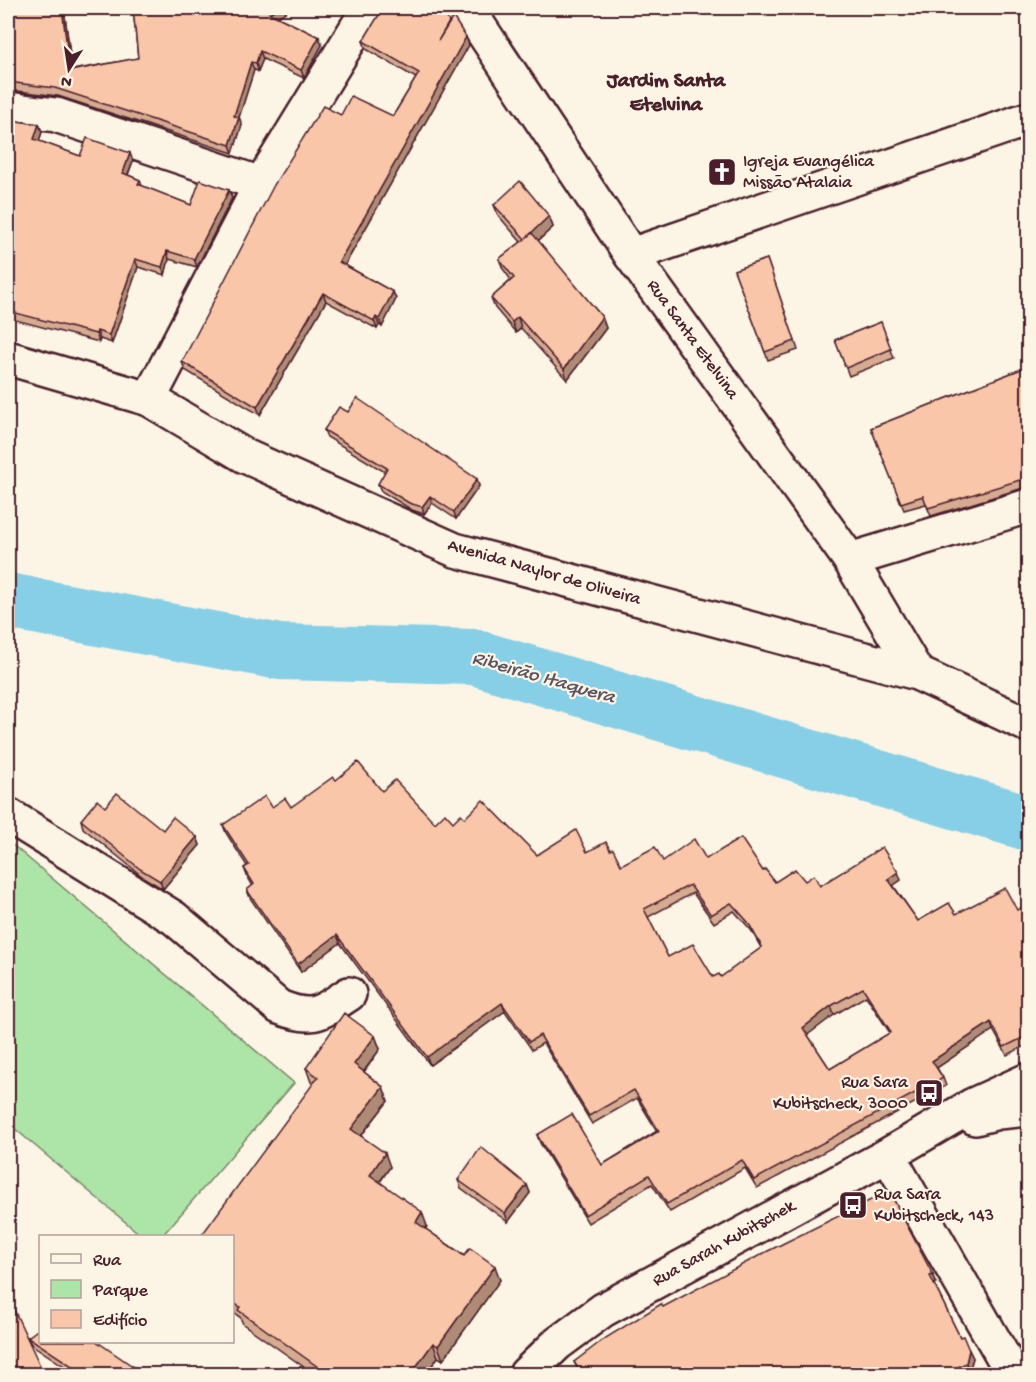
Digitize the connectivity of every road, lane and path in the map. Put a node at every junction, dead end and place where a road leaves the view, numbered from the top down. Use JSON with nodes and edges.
{"nodes":[{"id":1,"x":369,"y":8,"type":"edge"},
{"id":2,"x":467,"y":8,"type":"edge"},
{"id":3,"x":8,"y":109,"type":"edge"},
{"id":4,"x":1029,"y":119,"type":"edge"},
{"id":5,"x":261,"y":184,"type":"junction"},
{"id":6,"x":631,"y":255,"type":"junction"},
{"id":7,"x":8,"y":358,"type":"edge"},
{"id":8,"x":149,"y":399,"type":"junction"},
{"id":9,"x":1029,"y":506,"type":"edge"},
{"id":10,"x":850,"y":560,"type":"junction"},
{"id":11,"x":917,"y":673,"type":"junction"},
{"id":12,"x":1029,"y":725,"type":"edge"},
{"id":13,"x":8,"y":815,"type":"edge"},
{"id":14,"x":349,"y":994,"type":"dead end"},
{"id":15,"x":1029,"y":1080,"type":"edge"},
{"id":16,"x":1029,"y":1109,"type":"edge"},
{"id":17,"x":933,"y":1129,"type":"junction"},
{"id":18,"x":888,"y":1155,"type":"junction"},
{"id":19,"x":526,"y":1374,"type":"edge"},
{"id":20,"x":1013,"y":1374,"type":"edge"}],
"edges":[{"from":1,"to":5,"type":"street"},
{"from":2,"to":6,"type":"street","name":"Rua Santa Etelvina"},
{"from":3,"to":5,"type":"street"},
{"from":4,"to":6,"type":"street"},
{"from":5,"to":8,"type":"street"},
{"from":6,"to":10,"type":"street","name":"Rua Santa Etelvina"},
{"from":7,"to":8,"type":"street","name":"Avenida Naylor de Oliveira"},
{"from":8,"to":11,"type":"street","name":"Avenida Naylor de Oliveira"},
{"from":9,"to":10,"type":"street"},
{"from":10,"to":11,"type":"street","name":"Rua Santa Etelvina"},
{"from":11,"to":12,"type":"street","name":"Avenida Naylor de Oliveira"},
{"from":13,"to":14,"type":"street"},
{"from":15,"to":17,"type":"street","name":"Rua Sarah Kubitschek"},
{"from":16,"to":17,"type":"street","name":"Rua Sarah Kubitschek"},
{"from":17,"to":18,"type":"street","name":"Rua Sarah Kubitschek"},
{"from":18,"to":19,"type":"street","name":"Rua Sarah Kubitschek"},
{"from":18,"to":20,"type":"street"}]}
